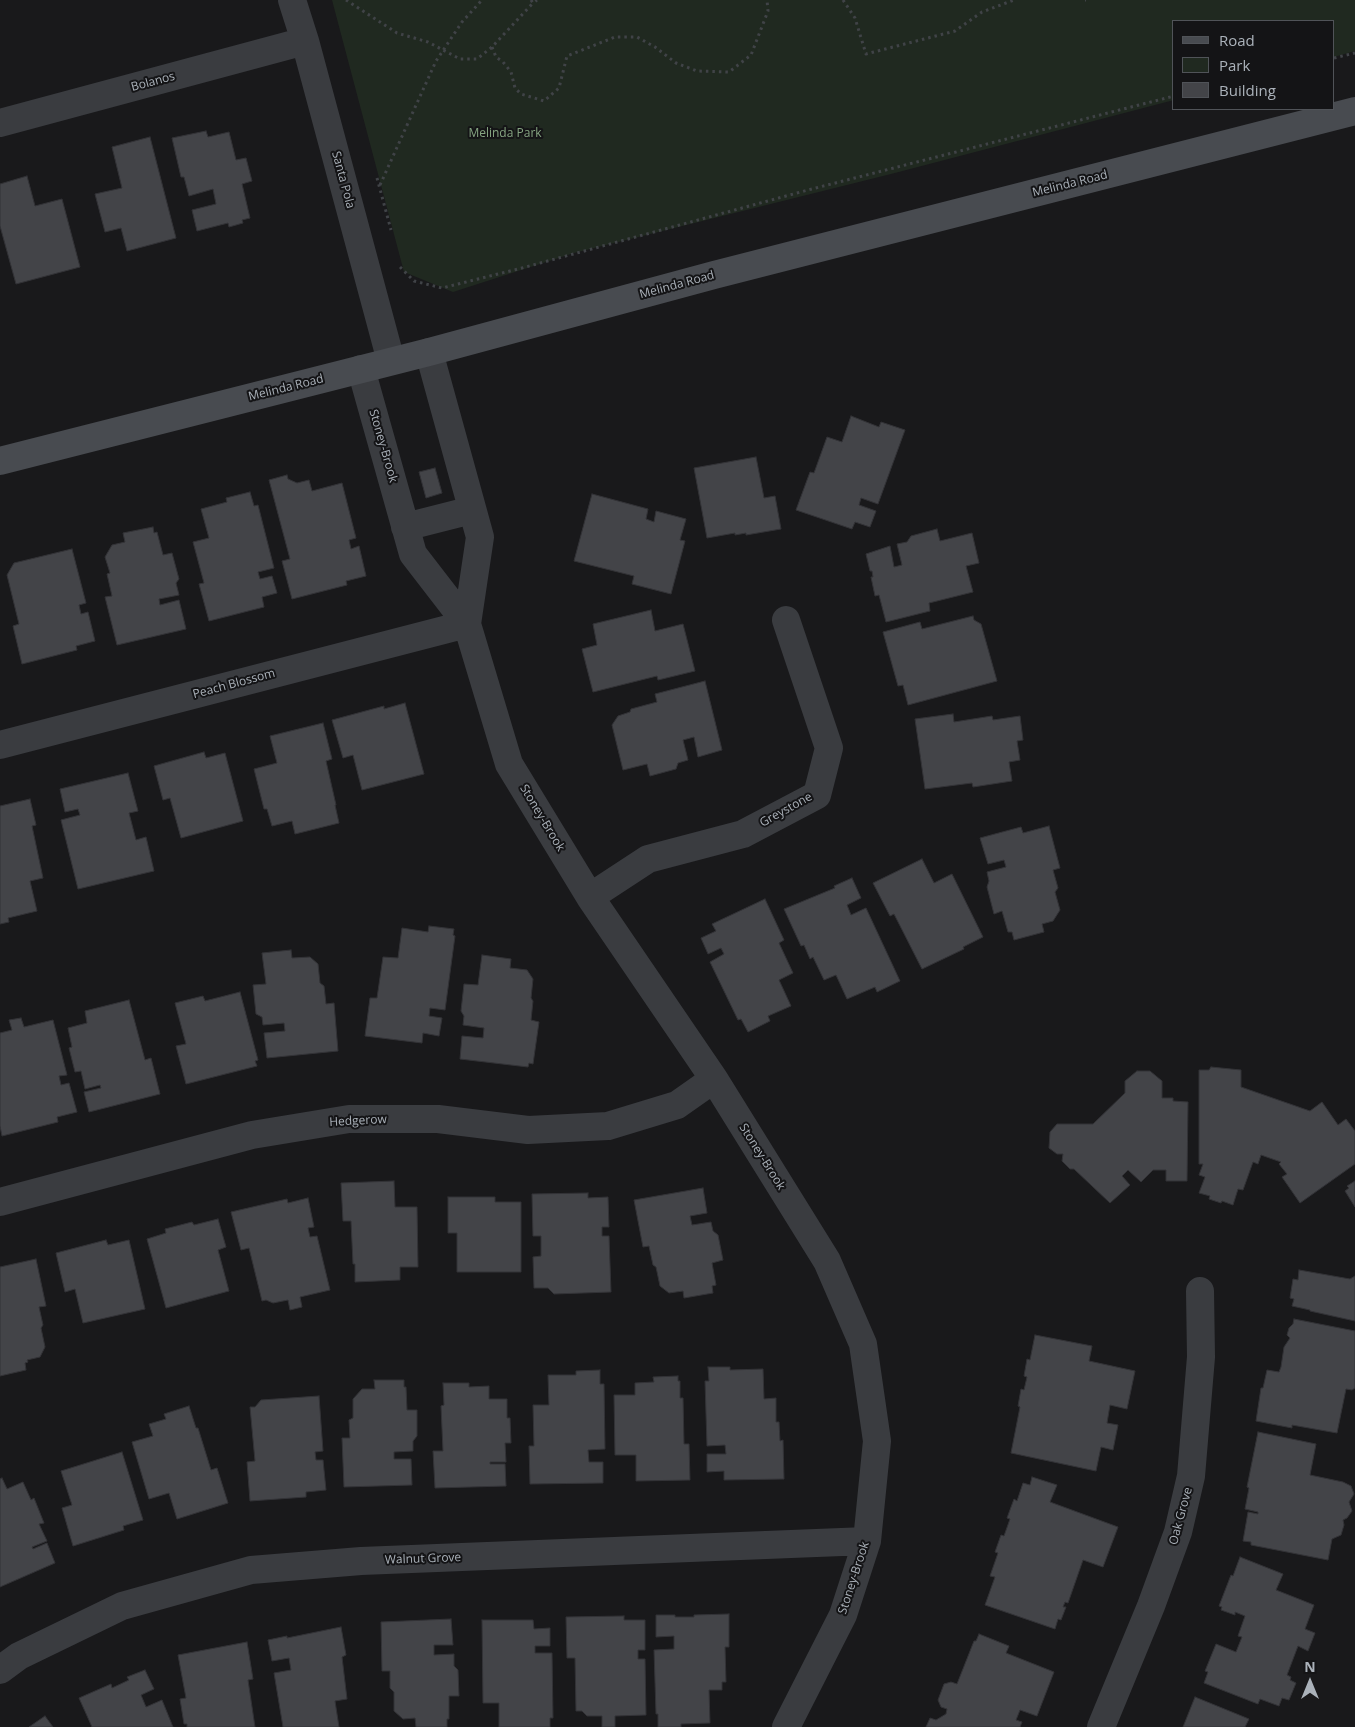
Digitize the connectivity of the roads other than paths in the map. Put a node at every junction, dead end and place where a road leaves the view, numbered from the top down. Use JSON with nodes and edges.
{"nodes":[{"id":1,"x":292,"y":0,"type":"edge"},
{"id":2,"x":305,"y":41,"type":"junction"},
{"id":3,"x":1355,"y":111,"type":"edge"},
{"id":4,"x":0,"y":123,"type":"edge"},
{"id":5,"x":429,"y":352,"type":"junction"},
{"id":6,"x":391,"y":361,"type":"junction"},
{"id":7,"x":361,"y":369,"type":"junction"},
{"id":8,"x":0,"y":461,"type":"edge"},
{"id":9,"x":472,"y":510,"type":"junction"},
{"id":10,"x":405,"y":527,"type":"junction"},
{"id":11,"x":786,"y":620,"type":"dead end"},
{"id":12,"x":467,"y":624,"type":"junction"},
{"id":13,"x":0,"y":745,"type":"edge"},
{"id":14,"x":590,"y":897,"type":"junction"},
{"id":15,"x":714,"y":1079,"type":"junction"},
{"id":16,"x":0,"y":1202,"type":"edge"},
{"id":17,"x":1200,"y":1291,"type":"dead end"},
{"id":18,"x":867,"y":1541,"type":"junction"},
{"id":19,"x":0,"y":1670,"type":"edge"},
{"id":20,"x":786,"y":1727,"type":"edge"},
{"id":21,"x":1101,"y":1727,"type":"edge"}],
"edges":[{"from":1,"to":2,"type":"street","name":"Santa Pola"},
{"from":2,"to":4,"type":"street","name":"Bolanos"},
{"from":2,"to":6,"type":"street","name":"Santa Pola"},
{"from":3,"to":5,"type":"main road","name":"Melinda Road"},
{"from":5,"to":6,"type":"main road","name":"Melinda Road"},
{"from":5,"to":9,"type":"street","name":"Stoney-Brook"},
{"from":6,"to":7,"type":"main road","name":"Melinda Road"},
{"from":7,"to":8,"type":"main road","name":"Melinda Road"},
{"from":7,"to":10,"type":"street","name":"Stoney-Brook"},
{"from":9,"to":10,"type":"street"},
{"from":9,"to":12,"type":"street","name":"Stoney-Brook"},
{"from":10,"to":12,"type":"street","name":"Stoney-Brook"},
{"from":11,"to":14,"type":"street","name":"Greystone"},
{"from":12,"to":13,"type":"street","name":"Peach Blossom"},
{"from":12,"to":14,"type":"street","name":"Stoney-Brook"},
{"from":14,"to":15,"type":"street","name":"Stoney-Brook"},
{"from":15,"to":16,"type":"street","name":"Hedgerow"},
{"from":15,"to":18,"type":"street","name":"Stoney-Brook"},
{"from":17,"to":21,"type":"street","name":"Oak Grove"},
{"from":18,"to":19,"type":"street","name":"Walnut Grove"},
{"from":18,"to":20,"type":"street","name":"Stoney-Brook"}]}
